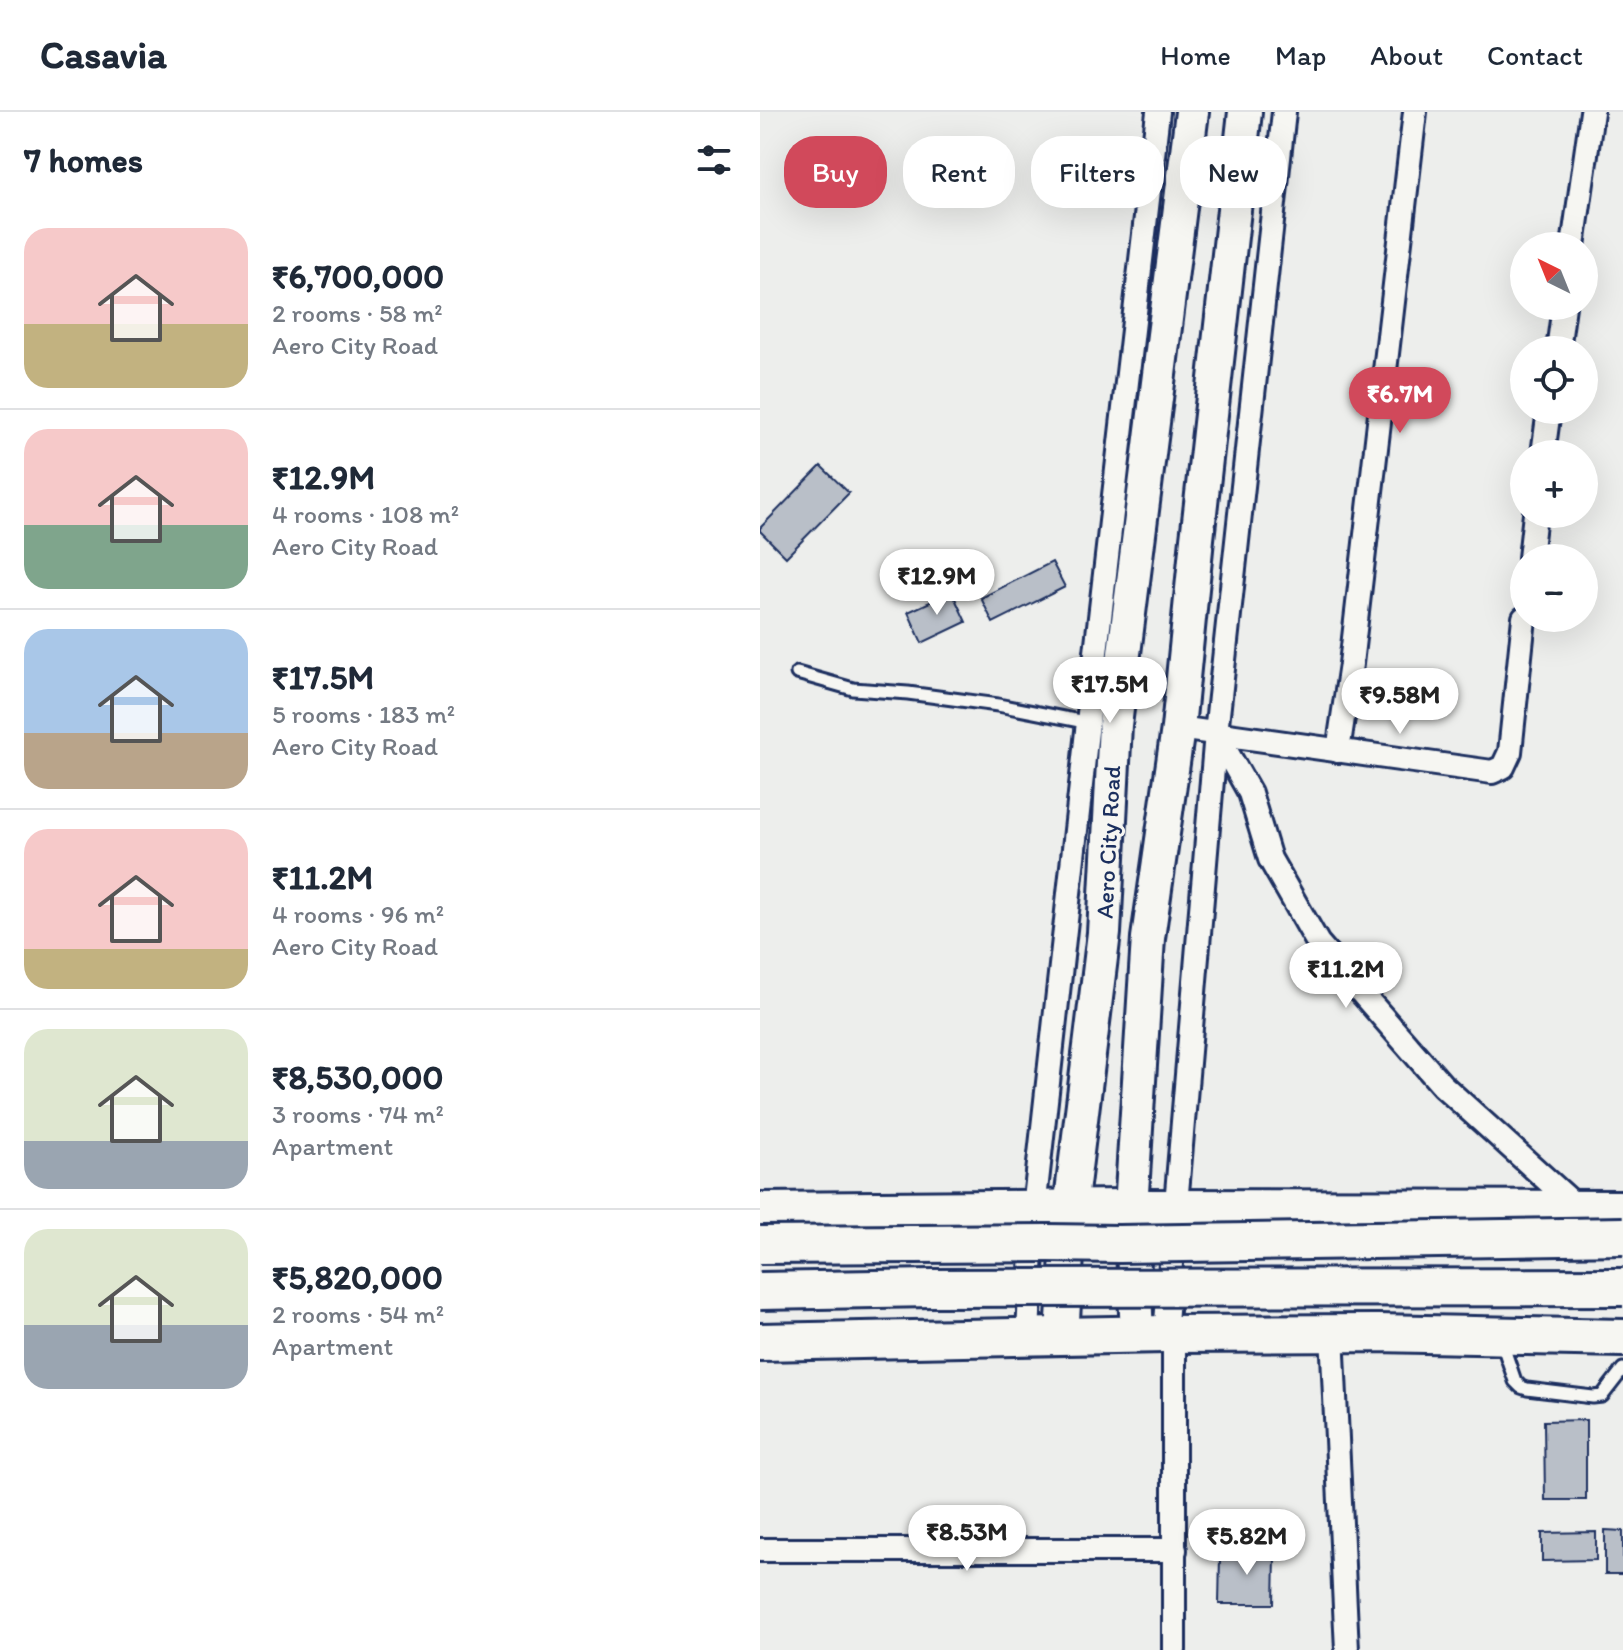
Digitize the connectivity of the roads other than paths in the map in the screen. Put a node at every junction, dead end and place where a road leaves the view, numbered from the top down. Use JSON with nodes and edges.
{"nodes":[{"id":1,"x":1158,"y":112,"type":"edge"},
{"id":2,"x":1192,"y":112,"type":"edge"},
{"id":3,"x":1245,"y":112,"type":"edge"},
{"id":4,"x":1284,"y":112,"type":"edge"},
{"id":5,"x":1415,"y":112,"type":"edge"},
{"id":6,"x":1592,"y":112,"type":"edge"},
{"id":7,"x":1575,"y":232,"type":"edge"},
{"id":8,"x":1523,"y":632,"type":"edge"},
{"id":9,"x":797,"y":673,"type":"dead end"},
{"id":10,"x":1101,"y":724,"type":"junction"},
{"id":11,"x":1178,"y":728,"type":"junction"},
{"id":12,"x":1216,"y":733,"type":"junction"},
{"id":13,"x":1338,"y":751,"type":"junction"},
{"id":14,"x":1131,"y":1208,"type":"junction"},
{"id":15,"x":1034,"y":1209,"type":"junction"},
{"id":16,"x":1070,"y":1209,"type":"junction"},
{"id":17,"x":1175,"y":1209,"type":"junction"},
{"id":18,"x":1579,"y":1209,"type":"junction"},
{"id":19,"x":1623,"y":1209,"type":"edge"},
{"id":20,"x":760,"y":1211,"type":"edge"},
{"id":21,"x":1623,"y":1236,"type":"edge"},
{"id":22,"x":760,"y":1245,"type":"edge"},
{"id":23,"x":1623,"y":1287,"type":"edge"},
{"id":24,"x":760,"y":1291,"type":"edge"},
{"id":25,"x":1332,"y":1333,"type":"junction"},
{"id":26,"x":1159,"y":1334,"type":"junction"},
{"id":27,"x":1045,"y":1335,"type":"junction"},
{"id":28,"x":1500,"y":1336,"type":"junction"},
{"id":29,"x":1623,"y":1338,"type":"edge"},
{"id":30,"x":760,"y":1342,"type":"edge"},
{"id":31,"x":1623,"y":1369,"type":"edge"},
{"id":32,"x":760,"y":1550,"type":"edge"},
{"id":33,"x":1175,"y":1550,"type":"junction"},
{"id":34,"x":1174,"y":1650,"type":"edge"},
{"id":35,"x":1347,"y":1650,"type":"edge"}],
"edges":[{"from":1,"to":10,"type":"street"},
{"from":2,"to":10,"type":"street","name":"Aero City Road"},
{"from":3,"to":11,"type":"street","name":"Aero City Road"},
{"from":4,"to":12,"type":"street"},
{"from":5,"to":13,"type":"street"},
{"from":6,"to":7,"type":"street"},
{"from":8,"to":13,"type":"street"},
{"from":9,"to":10,"type":"lane"},
{"from":10,"to":15,"type":"street"},
{"from":10,"to":16,"type":"street","name":"Aero City Road"},
{"from":11,"to":12,"type":"street"},
{"from":11,"to":14,"type":"street","name":"Aero City Road"},
{"from":12,"to":13,"type":"street"},
{"from":12,"to":17,"type":"street"},
{"from":12,"to":18,"type":"street"},
{"from":14,"to":16,"type":"main road"},
{"from":14,"to":17,"type":"main road"},
{"from":14,"to":26,"type":"street","name":"Aero City Road"},
{"from":15,"to":16,"type":"main road"},
{"from":15,"to":20,"type":"main road"},
{"from":15,"to":27,"type":"street"},
{"from":16,"to":27,"type":"street","name":"Aero City Road"},
{"from":17,"to":18,"type":"main road"},
{"from":17,"to":26,"type":"street"},
{"from":18,"to":19,"type":"main road"},
{"from":21,"to":22,"type":"main road","bridge":true},
{"from":23,"to":24,"type":"main road","bridge":true},
{"from":25,"to":26,"type":"main road"},
{"from":25,"to":28,"type":"main road"},
{"from":25,"to":35,"type":"street"},
{"from":26,"to":27,"type":"main road"},
{"from":26,"to":33,"type":"street"},
{"from":27,"to":30,"type":"main road"},
{"from":28,"to":29,"type":"main road"},
{"from":28,"to":31,"type":"lane"},
{"from":32,"to":33,"type":"street"},
{"from":33,"to":34,"type":"street"}]}
